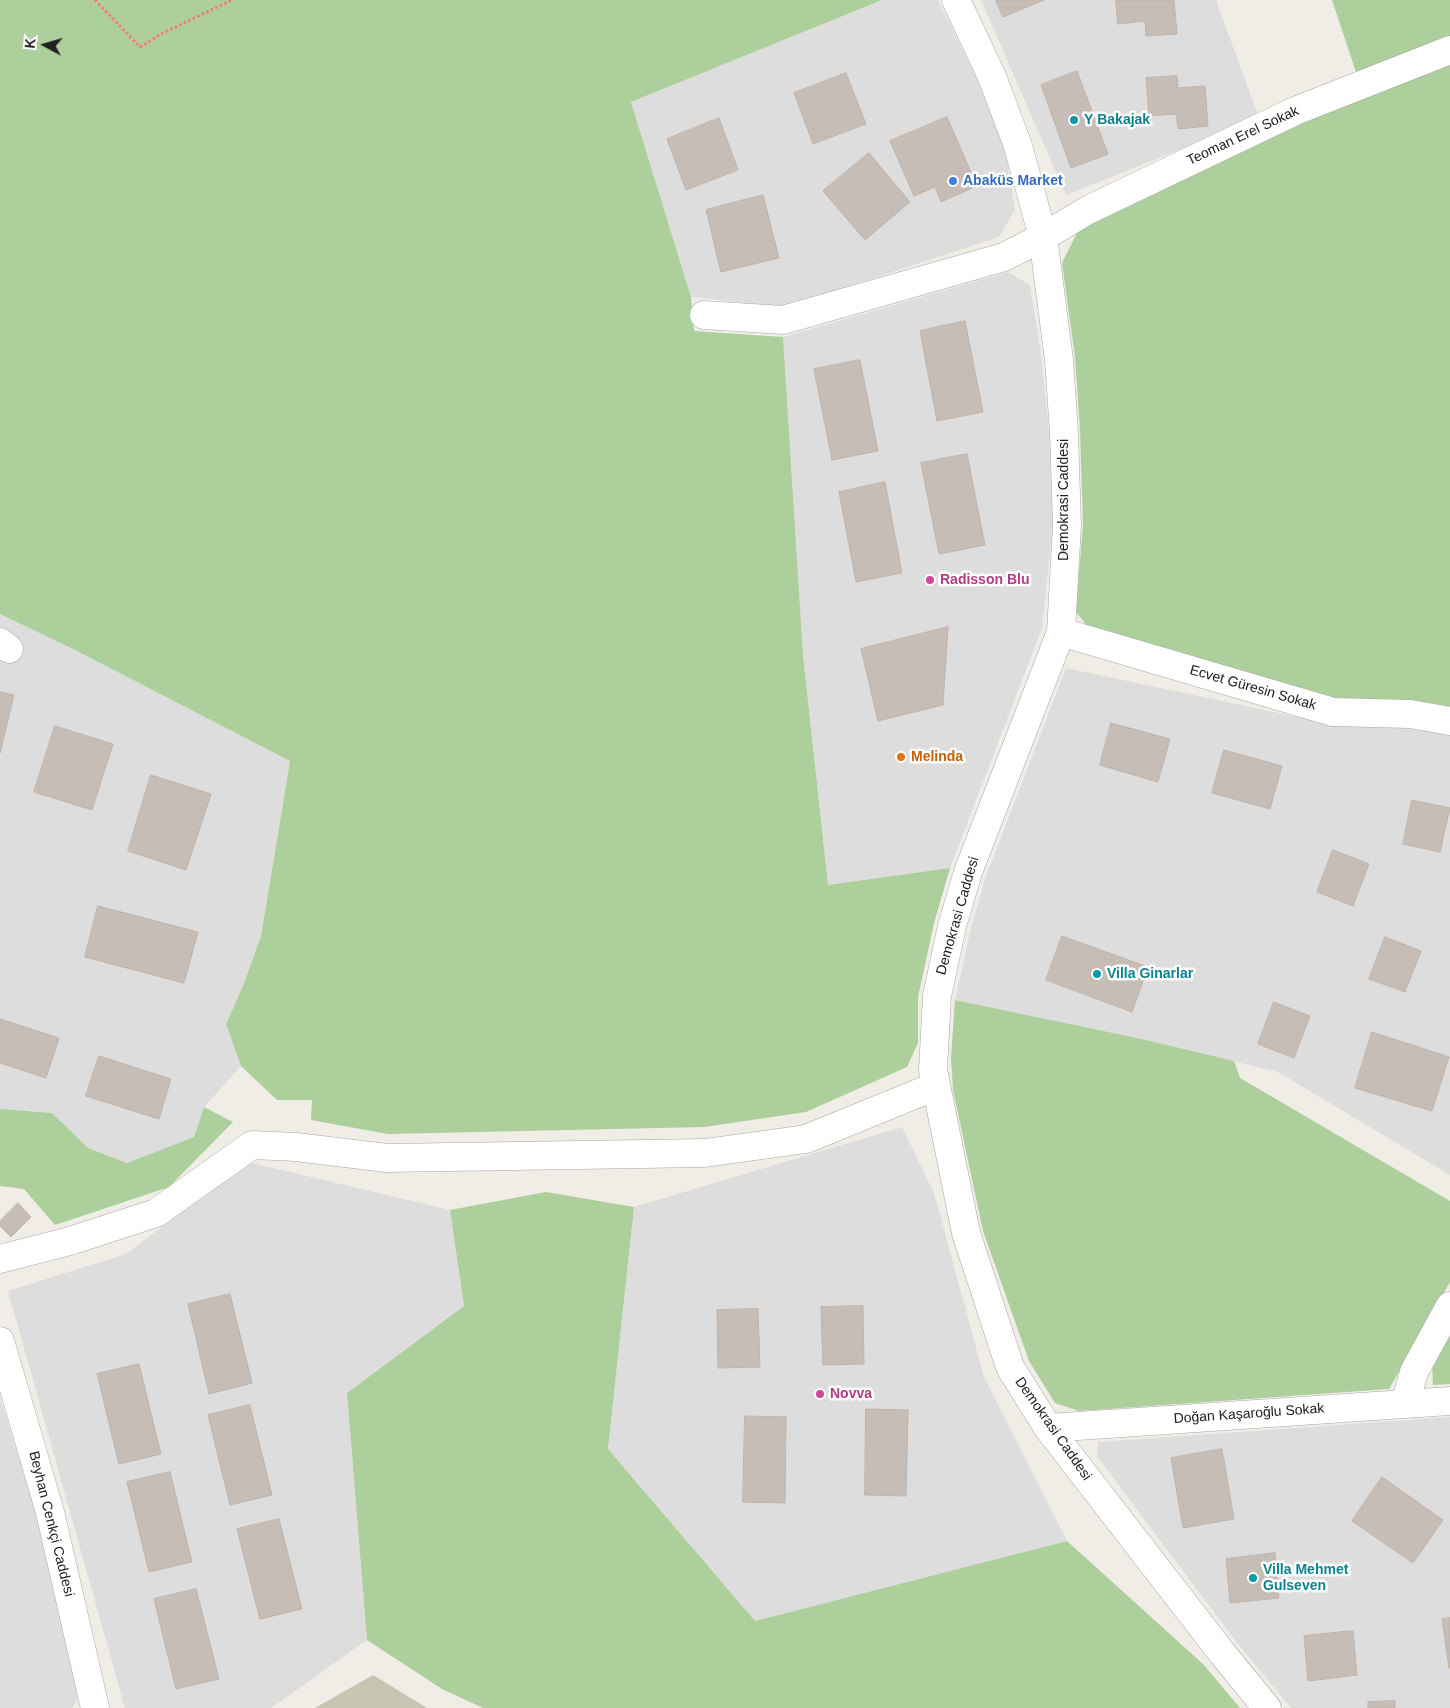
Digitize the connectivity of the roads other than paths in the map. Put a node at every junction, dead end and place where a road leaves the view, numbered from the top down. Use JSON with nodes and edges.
{"nodes":[{"id":1,"x":956,"y":0,"type":"edge"},
{"id":2,"x":1450,"y":50,"type":"edge"},
{"id":3,"x":1043,"y":237,"type":"junction"},
{"id":4,"x":704,"y":315,"type":"dead end"},
{"id":5,"x":1061,"y":632,"type":"junction"},
{"id":6,"x":1450,"y":721,"type":"edge"},
{"id":7,"x":936,"y":1086,"type":"junction"},
{"id":8,"x":0,"y":1258,"type":"edge"},
{"id":9,"x":1450,"y":1306,"type":"edge"},
{"id":10,"x":0,"y":1341,"type":"edge"},
{"id":11,"x":1450,"y":1400,"type":"edge"},
{"id":12,"x":1405,"y":1404,"type":"junction"},
{"id":13,"x":1048,"y":1428,"type":"junction"},
{"id":14,"x":95,"y":1708,"type":"edge"},
{"id":15,"x":1267,"y":1708,"type":"edge"}],
"edges":[{"from":1,"to":3,"type":"street","name":"Demokrasi Caddesi"},
{"from":2,"to":3,"type":"street","name":"Teoman Erel Sokak"},
{"from":3,"to":4,"type":"street","name":"Teoman Erel Sokak"},
{"from":3,"to":5,"type":"street","name":"Demokrasi Caddesi"},
{"from":5,"to":6,"type":"street","name":"Ecvet Güresin Sokak"},
{"from":5,"to":7,"type":"street","name":"Demokrasi Caddesi"},
{"from":7,"to":8,"type":"street"},
{"from":7,"to":13,"type":"street","name":"Demokrasi Caddesi"},
{"from":9,"to":12,"type":"street"},
{"from":10,"to":14,"type":"street","name":"Beyhan Cenkçi Caddesi"},
{"from":11,"to":12,"type":"street","name":"Doğan Kaşaroğlu Sokak"},
{"from":12,"to":13,"type":"street","name":"Doğan Kaşaroğlu Sokak"},
{"from":13,"to":15,"type":"street","name":"Demokrasi Caddesi"}]}
